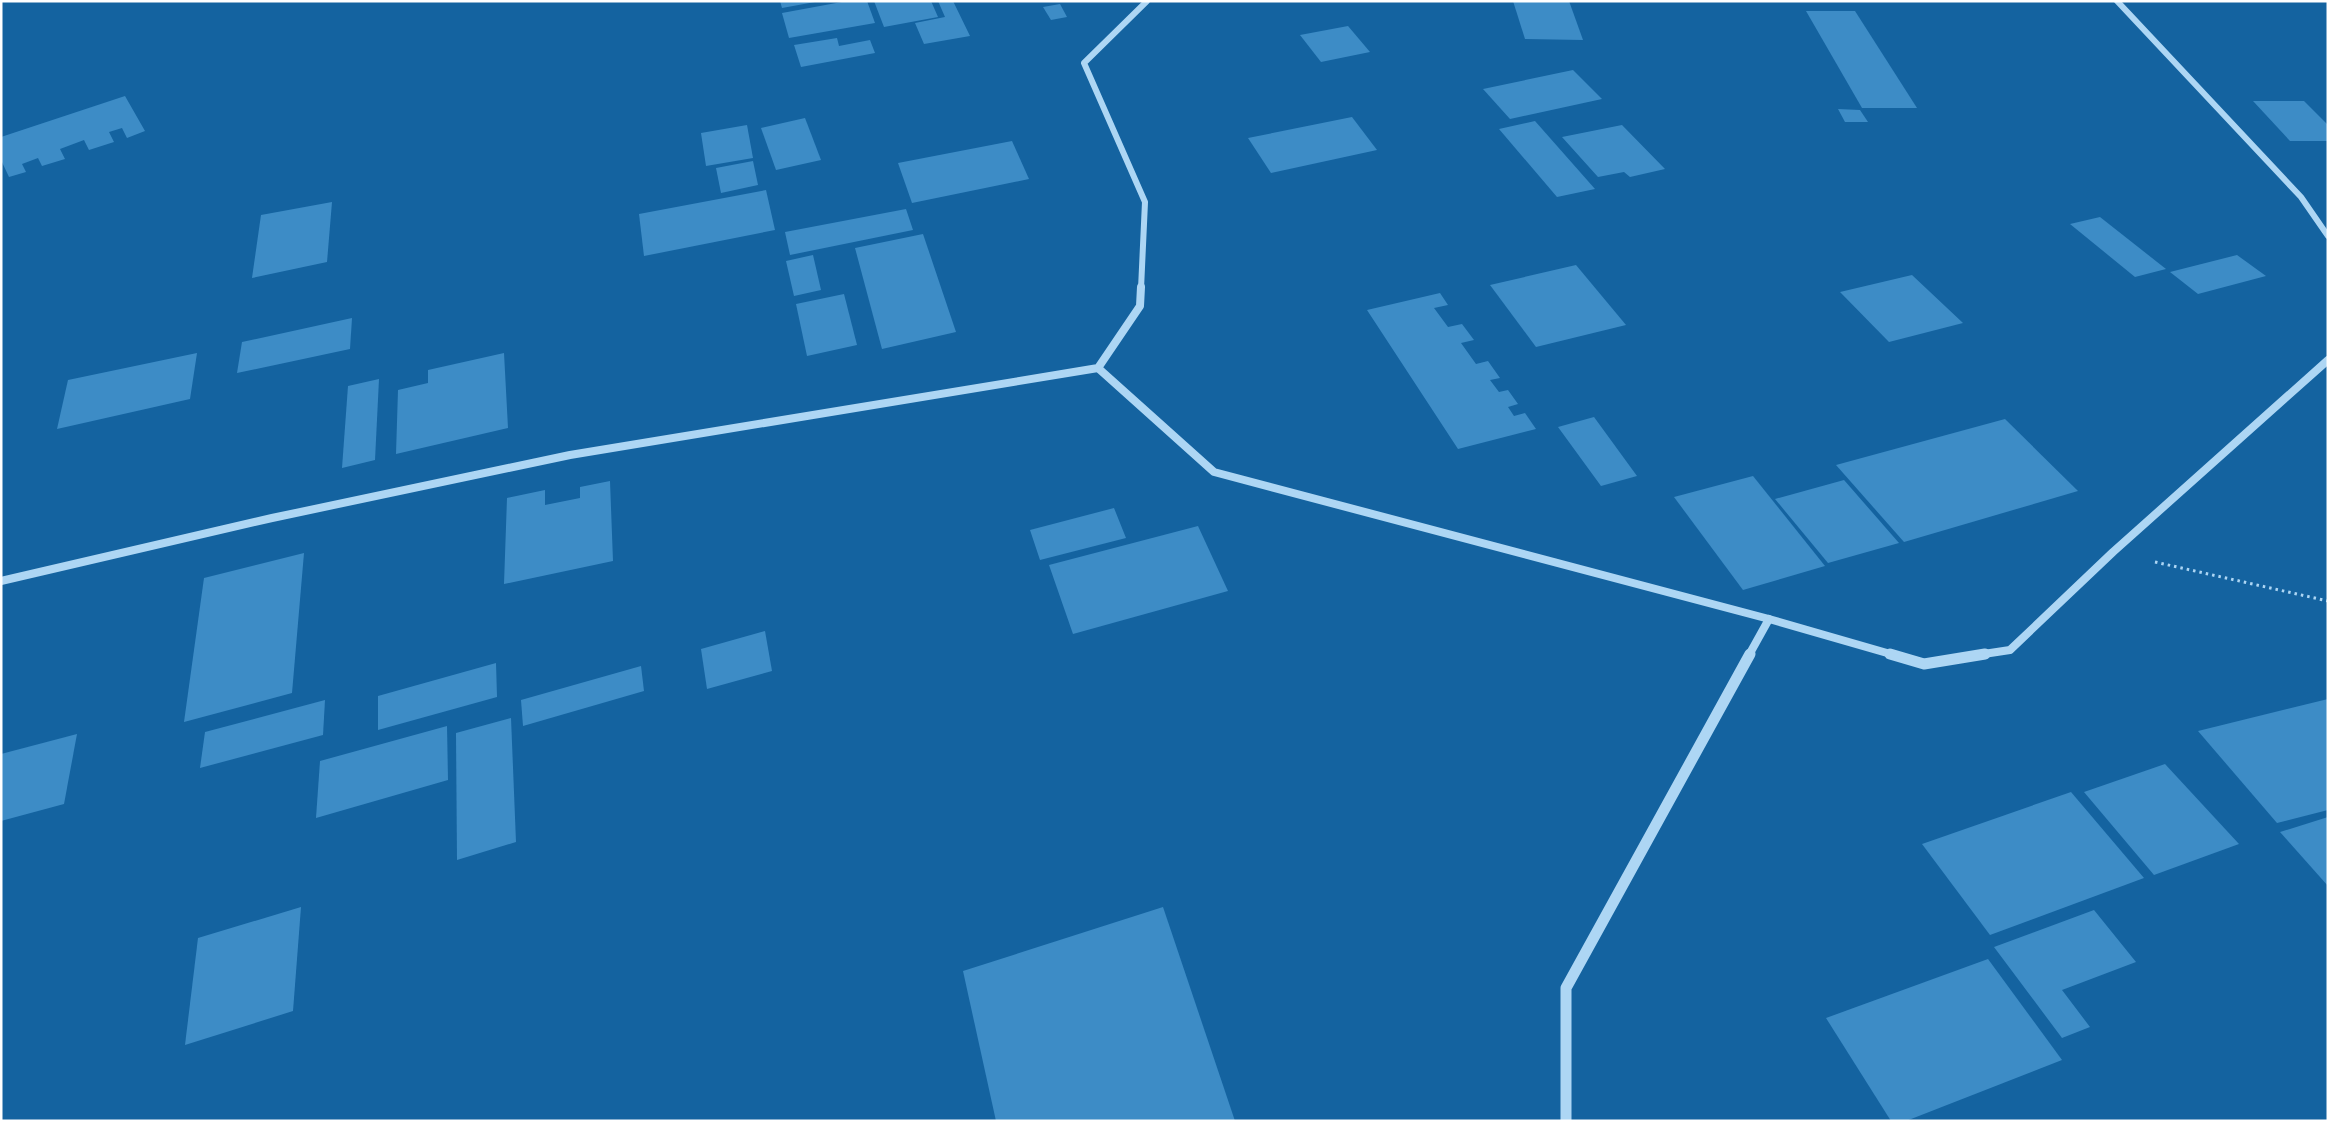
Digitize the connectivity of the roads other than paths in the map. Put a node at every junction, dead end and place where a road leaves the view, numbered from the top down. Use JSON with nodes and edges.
{"nodes":[{"id":1,"x":1147,"y":1,"type":"edge"},
{"id":2,"x":2117,"y":1,"type":"edge"},
{"id":3,"x":2328,"y":236,"type":"edge"},
{"id":4,"x":2328,"y":360,"type":"edge"},
{"id":5,"x":1098,"y":368,"type":"junction"},
{"id":6,"x":1,"y":581,"type":"edge"},
{"id":7,"x":1769,"y":620,"type":"junction"},
{"id":8,"x":1566,"y":1121,"type":"edge"}],
"edges":[{"from":1,"to":5,"type":"street"},
{"from":2,"to":3,"type":"street"},
{"from":4,"to":7,"type":"street"},
{"from":5,"to":6,"type":"street"},
{"from":5,"to":7,"type":"street"},
{"from":7,"to":8,"type":"street"}]}
